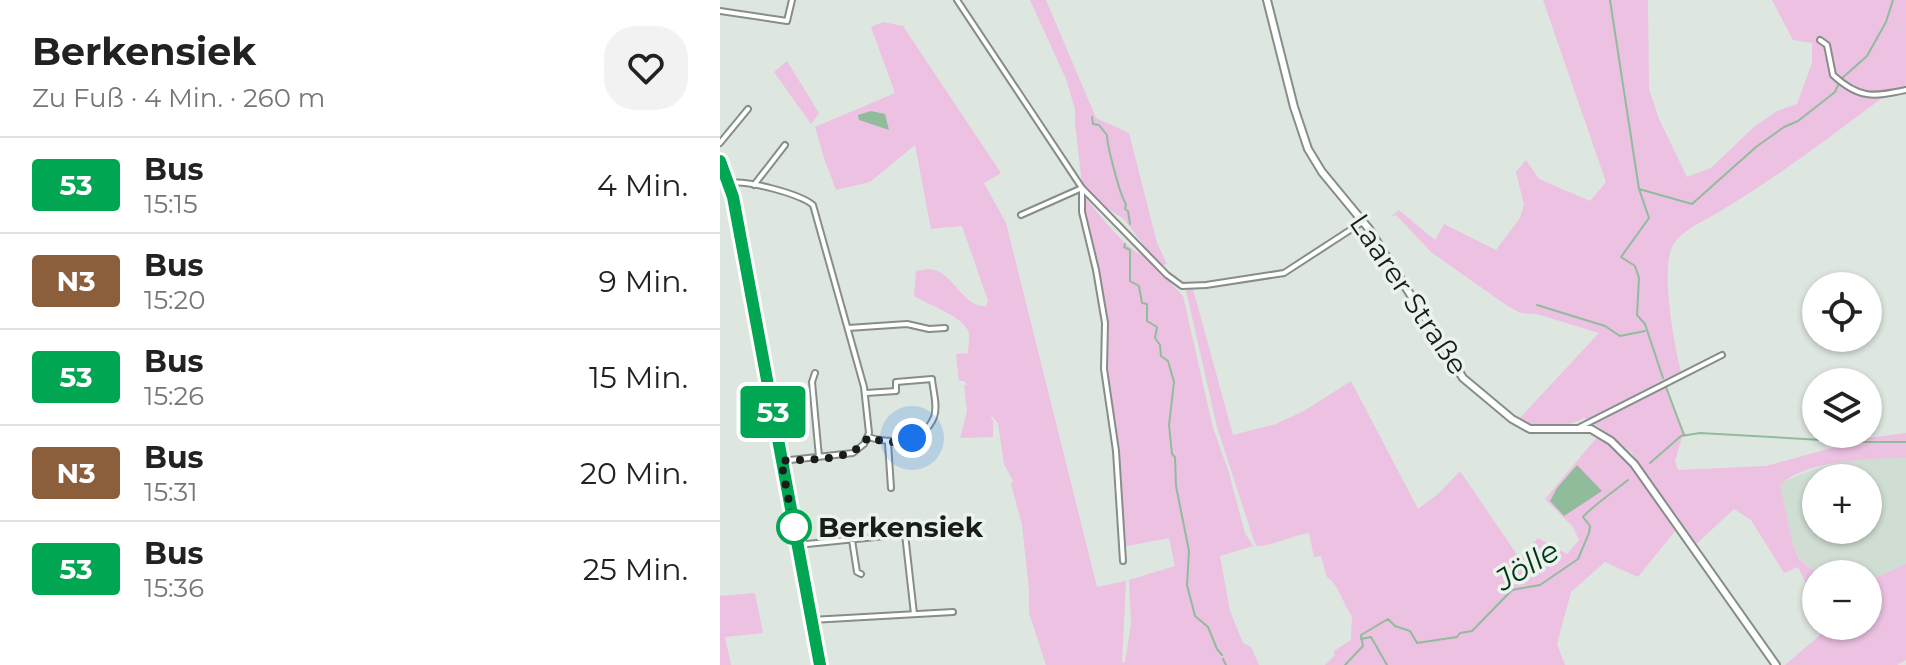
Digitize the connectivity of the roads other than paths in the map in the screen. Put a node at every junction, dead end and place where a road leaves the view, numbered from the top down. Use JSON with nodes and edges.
{"nodes":[{"id":1,"x":792,"y":0,"type":"edge"},
{"id":2,"x":957,"y":0,"type":"edge"},
{"id":3,"x":1267,"y":0,"type":"edge"},
{"id":4,"x":720,"y":11,"type":"edge"},
{"id":5,"x":1820,"y":40,"type":"dead end"},
{"id":6,"x":1906,"y":90,"type":"edge"},
{"id":7,"x":748,"y":109,"type":"dead end"},
{"id":8,"x":720,"y":143,"type":"edge"},
{"id":9,"x":785,"y":145,"type":"dead end"},
{"id":10,"x":720,"y":161,"type":"edge"},
{"id":11,"x":730,"y":183,"type":"junction"},
{"id":12,"x":754,"y":185,"type":"junction"},
{"id":13,"x":1082,"y":188,"type":"junction"},
{"id":14,"x":1021,"y":215,"type":"dead end"},
{"id":15,"x":1364,"y":221,"type":"junction"},
{"id":16,"x":847,"y":328,"type":"junction"},
{"id":17,"x":945,"y":328,"type":"dead end"},
{"id":18,"x":1722,"y":355,"type":"dead end"},
{"id":19,"x":815,"y":373,"type":"dead end"},
{"id":20,"x":865,"y":393,"type":"junction"},
{"id":21,"x":1580,"y":427,"type":"junction"},
{"id":22,"x":868,"y":437,"type":"junction"},
{"id":23,"x":888,"y":443,"type":"junction"},
{"id":24,"x":819,"y":457,"type":"junction"},
{"id":25,"x":781,"y":461,"type":"junction"},
{"id":26,"x":891,"y":488,"type":"dead end"},
{"id":27,"x":852,"y":540,"type":"junction"},
{"id":28,"x":797,"y":545,"type":"junction"},
{"id":29,"x":1123,"y":561,"type":"dead end"},
{"id":30,"x":861,"y":574,"type":"dead end"},
{"id":31,"x":953,"y":612,"type":"dead end"},
{"id":32,"x":914,"y":614,"type":"junction"},
{"id":33,"x":811,"y":620,"type":"junction"},
{"id":34,"x":820,"y":665,"type":"edge"},
{"id":35,"x":1776,"y":665,"type":"edge"}],
"edges":[{"from":1,"to":4,"type":"street"},
{"from":2,"to":13,"type":"street"},
{"from":3,"to":15,"type":"street","name":"Laarer Straße"},
{"from":5,"to":6,"type":"street"},
{"from":7,"to":8,"type":"street"},
{"from":9,"to":12,"type":"street"},
{"from":10,"to":11,"type":"street"},
{"from":11,"to":12,"type":"street"},
{"from":11,"to":25,"type":"street"},
{"from":12,"to":16,"type":"street"},
{"from":13,"to":14,"type":"street"},
{"from":13,"to":15,"type":"street"},
{"from":13,"to":29,"type":"street"},
{"from":15,"to":21,"type":"street","name":"Laarer Straße"},
{"from":16,"to":17,"type":"street"},
{"from":16,"to":20,"type":"street"},
{"from":18,"to":21,"type":"street"},
{"from":19,"to":24,"type":"street"},
{"from":20,"to":22,"type":"street"},
{"from":20,"to":23,"type":"street"},
{"from":21,"to":35,"type":"street"},
{"from":22,"to":23,"type":"street"},
{"from":22,"to":24,"type":"street"},
{"from":23,"to":26,"type":"street"},
{"from":24,"to":25,"type":"street"},
{"from":25,"to":28,"type":"street"},
{"from":27,"to":28,"type":"street"},
{"from":27,"to":30,"type":"street"},
{"from":27,"to":32,"type":"street"},
{"from":28,"to":33,"type":"street"},
{"from":31,"to":32,"type":"street"},
{"from":32,"to":33,"type":"street"},
{"from":33,"to":34,"type":"street"}]}
